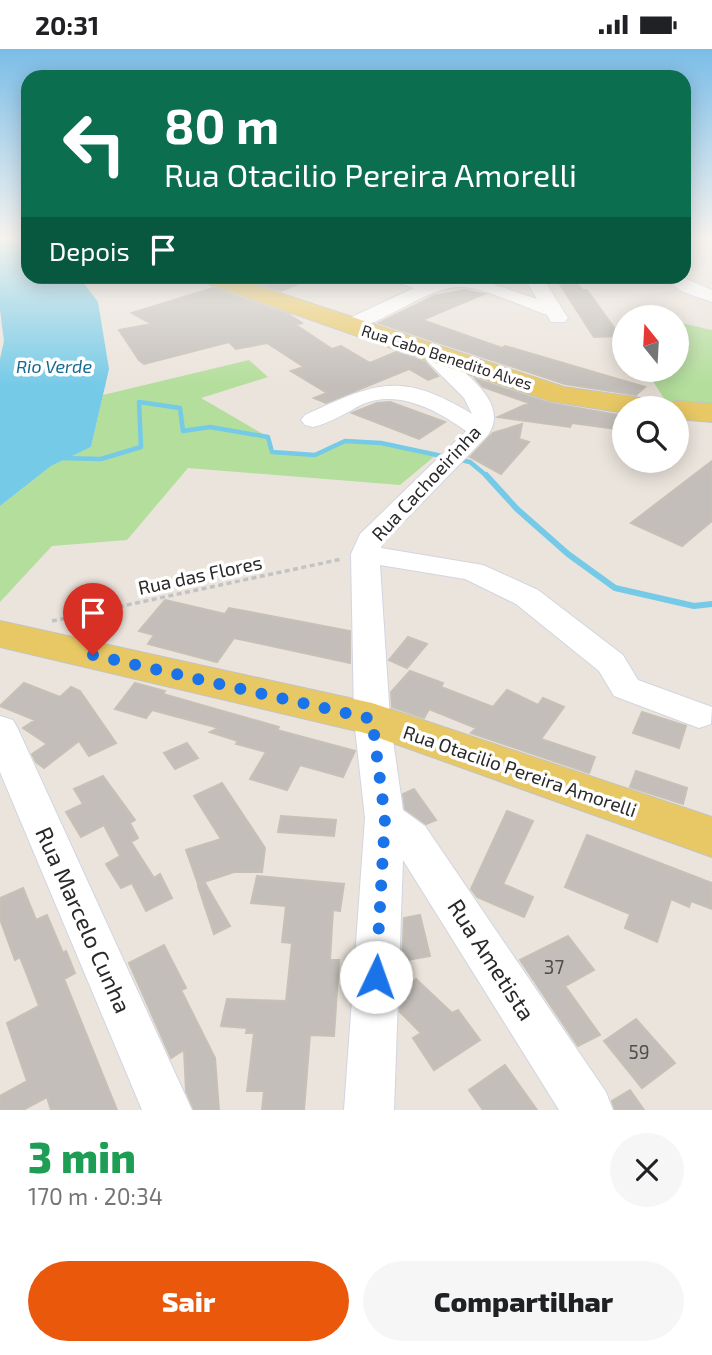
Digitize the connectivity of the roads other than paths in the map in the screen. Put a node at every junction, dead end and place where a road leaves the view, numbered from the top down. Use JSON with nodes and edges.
{"nodes":[{"id":1,"x":253,"y":288,"type":"edge"},
{"id":2,"x":432,"y":288,"type":"edge"},
{"id":3,"x":484,"y":288,"type":"edge"},
{"id":4,"x":539,"y":288,"type":"edge"},
{"id":5,"x":688,"y":288,"type":"edge"},
{"id":6,"x":712,"y":296,"type":"edge"},
{"id":7,"x":350,"y":325,"type":"junction"},
{"id":8,"x":429,"y":353,"type":"junction"},
{"id":9,"x":612,"y":403,"type":"edge"},
{"id":10,"x":689,"y":412,"type":"edge"},
{"id":11,"x":712,"y":413,"type":"edge"},
{"id":12,"x":313,"y":420,"type":"dead end"},
{"id":13,"x":480,"y":430,"type":"junction"},
{"id":14,"x":365,"y":554,"type":"junction"},
{"id":15,"x":0,"y":633,"type":"edge"},
{"id":16,"x":699,"y":715,"type":"dead end"},
{"id":17,"x":372,"y":719,"type":"junction"},
{"id":18,"x":0,"y":729,"type":"edge"},
{"id":19,"x":385,"y":818,"type":"junction"},
{"id":20,"x":712,"y":837,"type":"edge"},
{"id":21,"x":167,"y":1110,"type":"edge"},
{"id":22,"x":369,"y":1110,"type":"edge"},
{"id":23,"x":589,"y":1110,"type":"edge"}],
"edges":[{"from":1,"to":7,"type":"main road","name":"Rua Cabo Benedito Alves"},
{"from":2,"to":7,"type":"street"},
{"from":3,"to":4,"type":"street"},
{"from":5,"to":6,"type":"street"},
{"from":7,"to":8,"type":"main road","name":"Rua Cabo Benedito Alves"},
{"from":8,"to":9,"type":"main road","name":"Rua Cabo Benedito Alves"},
{"from":8,"to":13,"type":"street","name":"Rua Cachoeirinha"},
{"from":10,"to":11,"type":"main road"},
{"from":12,"to":13,"type":"street"},
{"from":13,"to":14,"type":"street","name":"Rua Cachoeirinha"},
{"from":14,"to":16,"type":"street"},
{"from":14,"to":17,"type":"street","name":"Rua Cachoeirinha"},
{"from":15,"to":17,"type":"main road","name":"Rua Otacilio Pereira Amorelli"},
{"from":17,"to":19,"type":"street","name":"Rua Cachoeirinha"},
{"from":17,"to":20,"type":"main road","name":"Rua Otacilio Pereira Amorelli"},
{"from":18,"to":21,"type":"street","name":"Rua Marcelo Cunha"},
{"from":19,"to":22,"type":"street","name":"Rua Cachoeirinha"},
{"from":19,"to":23,"type":"street","name":"Rua Ametista"}]}
